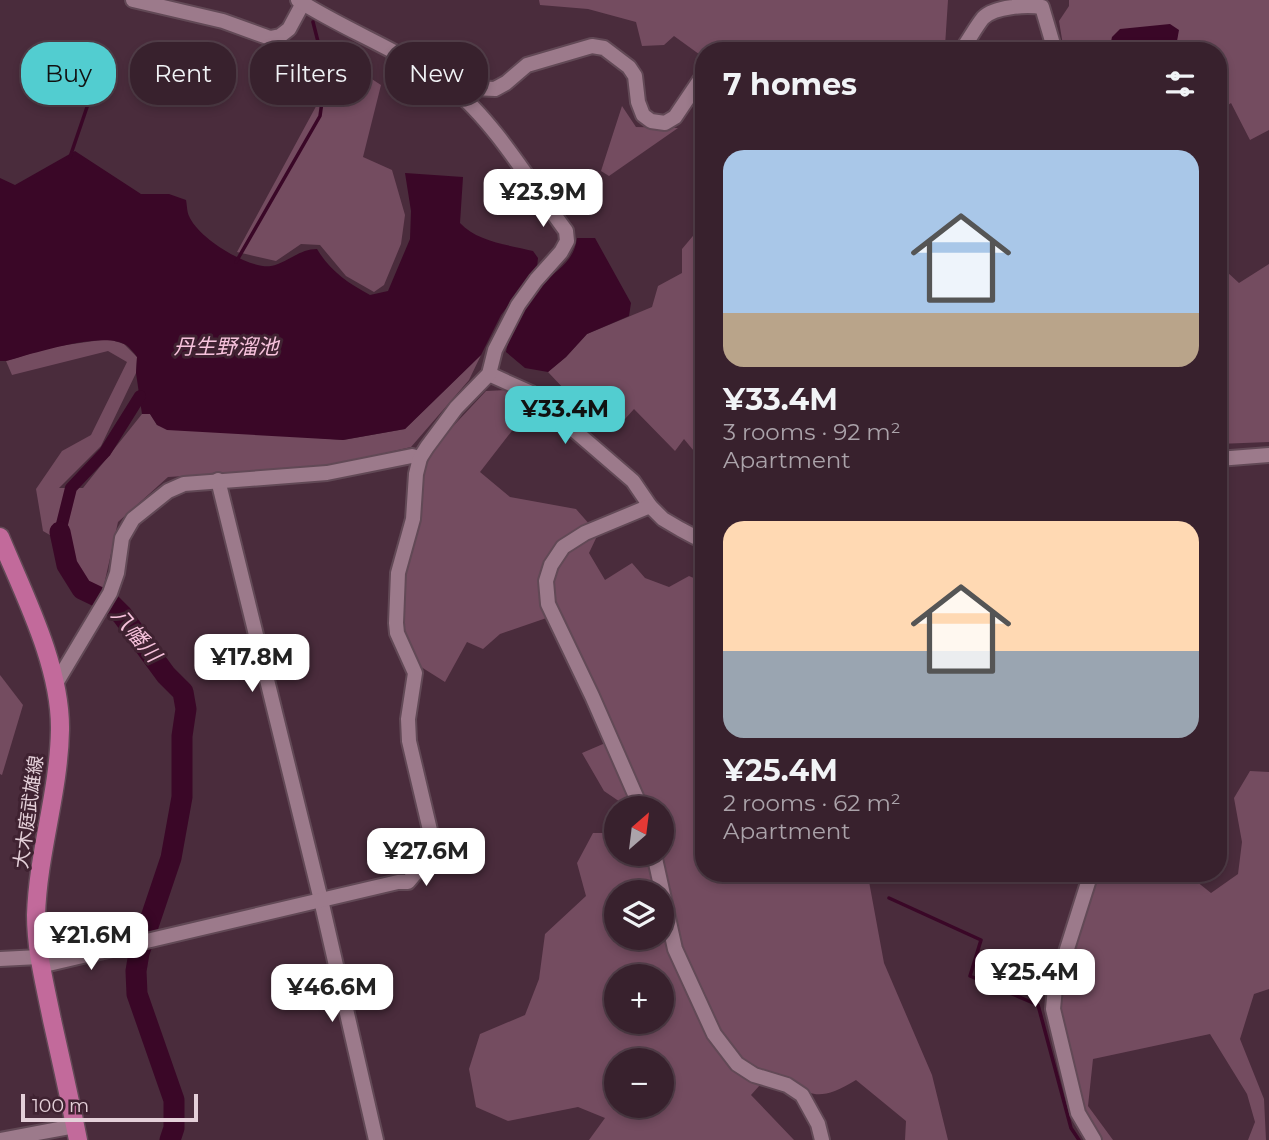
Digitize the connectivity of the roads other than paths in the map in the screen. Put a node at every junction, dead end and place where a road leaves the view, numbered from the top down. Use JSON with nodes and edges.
{"nodes":[{"id":1,"x":133,"y":0,"type":"edge"},
{"id":2,"x":300,"y":1,"type":"edge"},
{"id":3,"x":967,"y":42,"type":"edge"},
{"id":4,"x":1052,"y":42,"type":"edge"},
{"id":5,"x":385,"y":48,"type":"edge"},
{"id":6,"x":695,"y":87,"type":"edge"},
{"id":7,"x":488,"y":89,"type":"edge"},
{"id":8,"x":470,"y":105,"type":"edge"},
{"id":9,"x":489,"y":374,"type":"junction"},
{"id":10,"x":1269,"y":456,"type":"edge"},
{"id":11,"x":420,"y":458,"type":"junction"},
{"id":12,"x":1227,"y":458,"type":"edge"},
{"id":13,"x":218,"y":480,"type":"junction"},
{"id":14,"x":650,"y":506,"type":"junction"},
{"id":15,"x":695,"y":535,"type":"edge"},
{"id":16,"x":0,"y":537,"type":"edge"},
{"id":17,"x":55,"y":685,"type":"junction"},
{"id":18,"x":636,"y":796,"type":"edge"},
{"id":19,"x":657,"y":866,"type":"edge"},
{"id":20,"x":1088,"y":882,"type":"edge"},
{"id":21,"x":321,"y":900,"type":"junction"},
{"id":22,"x":0,"y":959,"type":"edge"},
{"id":23,"x":39,"y":962,"type":"junction"},
{"id":24,"x":77,"y":1133,"type":"edge"},
{"id":25,"x":0,"y":1140,"type":"edge"},
{"id":26,"x":376,"y":1140,"type":"edge"},
{"id":27,"x":822,"y":1140,"type":"edge"},
{"id":28,"x":1094,"y":1140,"type":"edge"}],
"edges":[{"from":1,"to":2,"type":"street"},
{"from":2,"to":5,"type":"street"},
{"from":3,"to":4,"type":"street"},
{"from":6,"to":7,"type":"street"},
{"from":8,"to":9,"type":"street"},
{"from":9,"to":11,"type":"street"},
{"from":9,"to":14,"type":"street"},
{"from":10,"to":12,"type":"street"},
{"from":11,"to":13,"type":"street"},
{"from":11,"to":21,"type":"street"},
{"from":13,"to":17,"type":"street"},
{"from":13,"to":21,"type":"street"},
{"from":14,"to":15,"type":"street"},
{"from":14,"to":18,"type":"street"},
{"from":16,"to":17,"type":"main road","name":"大木庭武雄線"},
{"from":17,"to":23,"type":"main road","name":"大木庭武雄線"},
{"from":19,"to":27,"type":"street"},
{"from":20,"to":28,"type":"street"},
{"from":21,"to":23,"type":"street"},
{"from":21,"to":26,"type":"street"},
{"from":22,"to":23,"type":"street"},
{"from":23,"to":24,"type":"main road","name":"大木庭武雄線"},
{"from":24,"to":25,"type":"street"}]}
